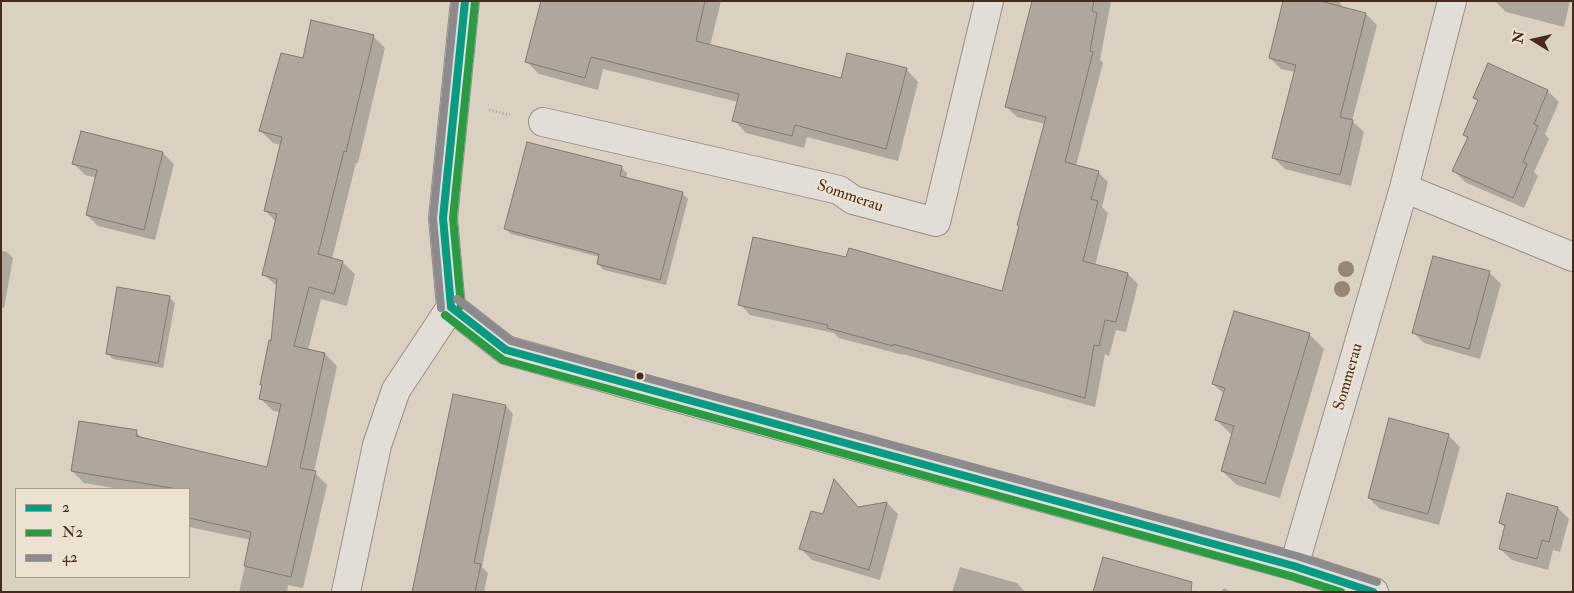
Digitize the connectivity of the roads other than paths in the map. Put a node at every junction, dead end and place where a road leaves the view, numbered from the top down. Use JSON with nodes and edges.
{"nodes":[{"id":1,"x":465,"y":1,"type":"edge"},
{"id":2,"x":989,"y":1,"type":"edge"},
{"id":3,"x":1452,"y":1,"type":"edge"},
{"id":4,"x":543,"y":122,"type":"road end"},
{"id":5,"x":1404,"y":188,"type":"junction"},
{"id":6,"x":1573,"y":257,"type":"edge"},
{"id":7,"x":451,"y":307,"type":"junction"},
{"id":8,"x":1294,"y":566,"type":"junction"},
{"id":9,"x":346,"y":592,"type":"edge"},
{"id":10,"x":1374,"y":592,"type":"edge"}],
"edges":[{"from":1,"to":7,"type":"street"},
{"from":2,"to":4,"type":"street","name":"Sommerau"},
{"from":3,"to":5,"type":"street","name":"Sommerau"},
{"from":5,"to":6,"type":"street"},
{"from":5,"to":8,"type":"street","name":"Sommerau"},
{"from":7,"to":8,"type":"street"},
{"from":7,"to":9,"type":"street"},
{"from":8,"to":10,"type":"street"}]}
